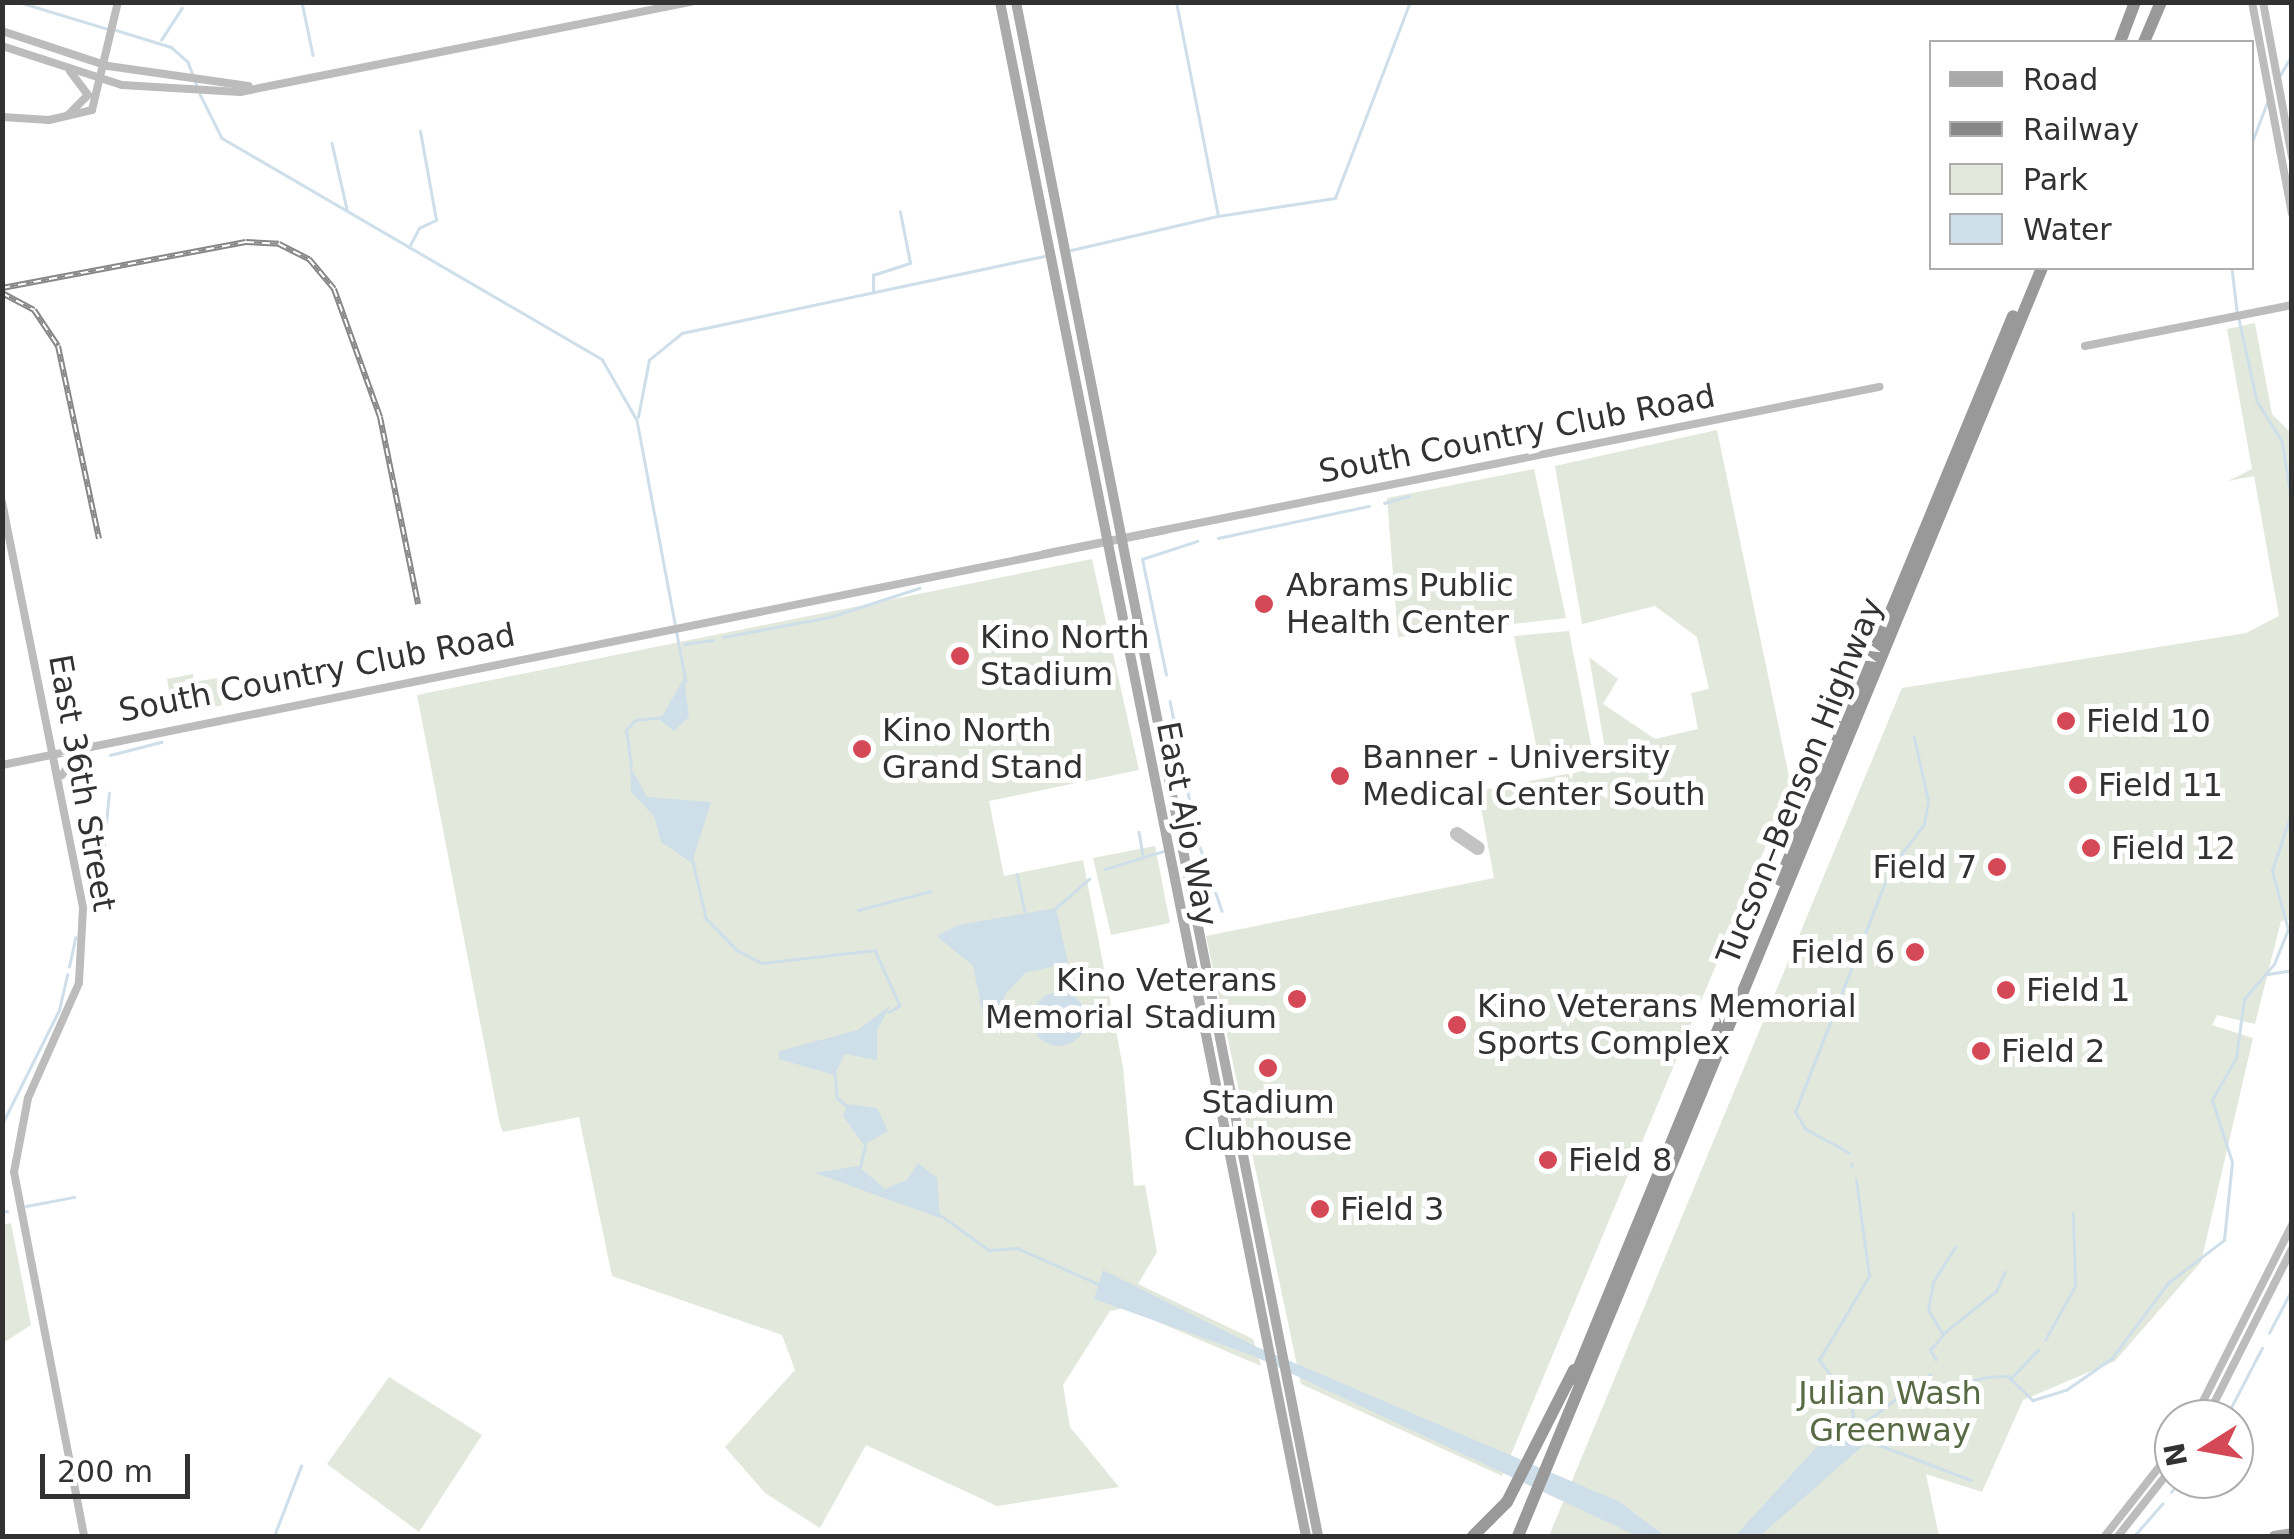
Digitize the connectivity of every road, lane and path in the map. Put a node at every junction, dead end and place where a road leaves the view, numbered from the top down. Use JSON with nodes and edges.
{"nodes":[{"id":1,"x":118,"y":2,"type":"edge"},
{"id":2,"x":692,"y":2,"type":"edge"},
{"id":3,"x":1000,"y":2,"type":"edge"},
{"id":4,"x":1016,"y":2,"type":"edge"},
{"id":5,"x":2135,"y":2,"type":"edge"},
{"id":6,"x":2161,"y":2,"type":"edge"},
{"id":7,"x":2252,"y":2,"type":"edge"},
{"id":8,"x":2263,"y":2,"type":"edge"},
{"id":9,"x":2,"y":30,"type":"edge"},
{"id":10,"x":2121,"y":40,"type":"edge"},
{"id":11,"x":2145,"y":40,"type":"edge"},
{"id":12,"x":2,"y":46,"type":"edge"},
{"id":13,"x":108,"y":66,"type":"junction"},
{"id":14,"x":68,"y":70,"type":"junction"},
{"id":15,"x":104,"y":81,"type":"junction"},
{"id":16,"x":249,"y":86,"type":"junction"},
{"id":17,"x":2,"y":117,"type":"edge"},
{"id":18,"x":64,"y":118,"type":"junction"},
{"id":19,"x":2292,"y":157,"type":"edge"},
{"id":20,"x":2292,"y":213,"type":"edge"},
{"id":21,"x":2032,"y":270,"type":"edge"},
{"id":22,"x":2041,"y":270,"type":"edge"},
{"id":23,"x":2292,"y":305,"type":"edge"},
{"id":24,"x":2005,"y":345,"type":"junction"},
{"id":25,"x":2085,"y":346,"type":"dead end"},
{"id":26,"x":1991,"y":381,"type":"junction"},
{"id":27,"x":1879,"y":386,"type":"dead end"},
{"id":28,"x":1092,"y":405,"type":"junction"},
{"id":29,"x":1079,"y":408,"type":"junction"},
{"id":30,"x":2,"y":502,"type":"edge"},
{"id":31,"x":1112,"y":540,"type":"junction"},
{"id":32,"x":86,"y":745,"type":"junction"},
{"id":33,"x":54,"y":751,"type":"junction"},
{"id":34,"x":2,"y":766,"type":"edge"},
{"id":35,"x":60,"y":785,"type":"junction"},
{"id":36,"x":1172,"y":843,"type":"junction"},
{"id":37,"x":1256,"y":1221,"type":"junction"},
{"id":38,"x":1242,"y":1223,"type":"junction"},
{"id":39,"x":2292,"y":1225,"type":"edge"},
{"id":40,"x":2292,"y":1248,"type":"edge"},
{"id":41,"x":2204,"y":1399,"type":"edge"},
{"id":42,"x":2216,"y":1399,"type":"edge"},
{"id":43,"x":1292,"y":1439,"type":"junction"},
{"id":44,"x":1540,"y":1459,"type":"junction"},
{"id":45,"x":2154,"y":1474,"type":"edge"},
{"id":46,"x":1534,"y":1488,"type":"junction"},
{"id":47,"x":2154,"y":1490,"type":"edge"},
{"id":48,"x":2292,"y":1533,"type":"edge"},
{"id":49,"x":84,"y":1536,"type":"edge"},
{"id":50,"x":1306,"y":1536,"type":"edge"},
{"id":51,"x":1318,"y":1536,"type":"edge"},
{"id":52,"x":1472,"y":1536,"type":"edge"},
{"id":53,"x":1510,"y":1536,"type":"edge"},
{"id":54,"x":1521,"y":1536,"type":"edge"},
{"id":55,"x":2105,"y":1536,"type":"edge"},
{"id":56,"x":2118,"y":1536,"type":"edge"},
{"id":57,"x":2274,"y":1536,"type":"edge"}],
"edges":[{"from":1,"to":13,"type":"main road"},
{"from":2,"to":16,"type":"main road"},
{"from":3,"to":29,"type":"main road","name":"East Ajo Way"},
{"from":4,"to":28,"type":"main road","name":"East Ajo Way"},
{"from":5,"to":10,"type":"highway"},
{"from":6,"to":11,"type":"highway"},
{"from":7,"to":20,"type":"main road"},
{"from":8,"to":19,"type":"main road"},
{"from":9,"to":13,"type":"main road"},
{"from":12,"to":14,"type":"main road"},
{"from":13,"to":15,"type":"main road"},
{"from":13,"to":16,"type":"main road"},
{"from":14,"to":15,"type":"main road"},
{"from":14,"to":18,"type":"main road"},
{"from":15,"to":16,"type":"main road"},
{"from":15,"to":18,"type":"main road"},
{"from":17,"to":18,"type":"main road"},
{"from":21,"to":24,"type":"highway","name":"Tucson–Benson Highway"},
{"from":22,"to":24,"type":"highway","name":"Tucson–Benson Highway"},
{"from":23,"to":25,"type":"main road"},
{"from":24,"to":26,"type":"highway","name":"Tucson–Benson Highway"},
{"from":26,"to":44,"type":"highway","name":"Tucson–Benson Highway"},
{"from":26,"to":44,"type":"highway","name":"Tucson–Benson Highway"},
{"from":27,"to":31,"type":"main road","name":"South Country Club Road"},
{"from":28,"to":29,"type":"main road"},
{"from":28,"to":31,"type":"main road","name":"East Ajo Way"},
{"from":29,"to":31,"type":"main road","name":"East Ajo Way"},
{"from":30,"to":33,"type":"main road","name":"East 36th Street"},
{"from":31,"to":32,"type":"main road","name":"South Country Club Road"},
{"from":31,"to":36,"type":"main road","name":"East Ajo Way"},
{"from":32,"to":33,"type":"main road","name":"South Country Club Road"},
{"from":32,"to":35,"type":"main road"},
{"from":33,"to":34,"type":"main road","name":"South Country Club Road"},
{"from":33,"to":35,"type":"main road","name":"East 36th Street"},
{"from":35,"to":49,"type":"main road","name":"East 36th Street"},
{"from":36,"to":37,"type":"main road","name":"East Ajo Way"},
{"from":36,"to":38,"type":"main road","name":"East Ajo Way"},
{"from":37,"to":38,"type":"main road"},
{"from":37,"to":43,"type":"main road","name":"East Ajo Way"},
{"from":38,"to":43,"type":"main road","name":"East Ajo Way"},
{"from":39,"to":41,"type":"main road"},
{"from":40,"to":42,"type":"main road"},
{"from":43,"to":50,"type":"main road","name":"East Ajo Way"},
{"from":43,"to":51,"type":"main road","name":"East Ajo Way"},
{"from":44,"to":46,"type":"highway","name":"Tucson–Benson Highway"},
{"from":44,"to":52,"type":"highway"},
{"from":45,"to":55,"type":"main road"},
{"from":46,"to":53,"type":"highway","name":"Tucson–Benson Highway"},
{"from":46,"to":54,"type":"highway","name":"Tucson–Benson Highway"},
{"from":47,"to":56,"type":"main road"},
{"from":48,"to":57,"type":"main road"}]}
